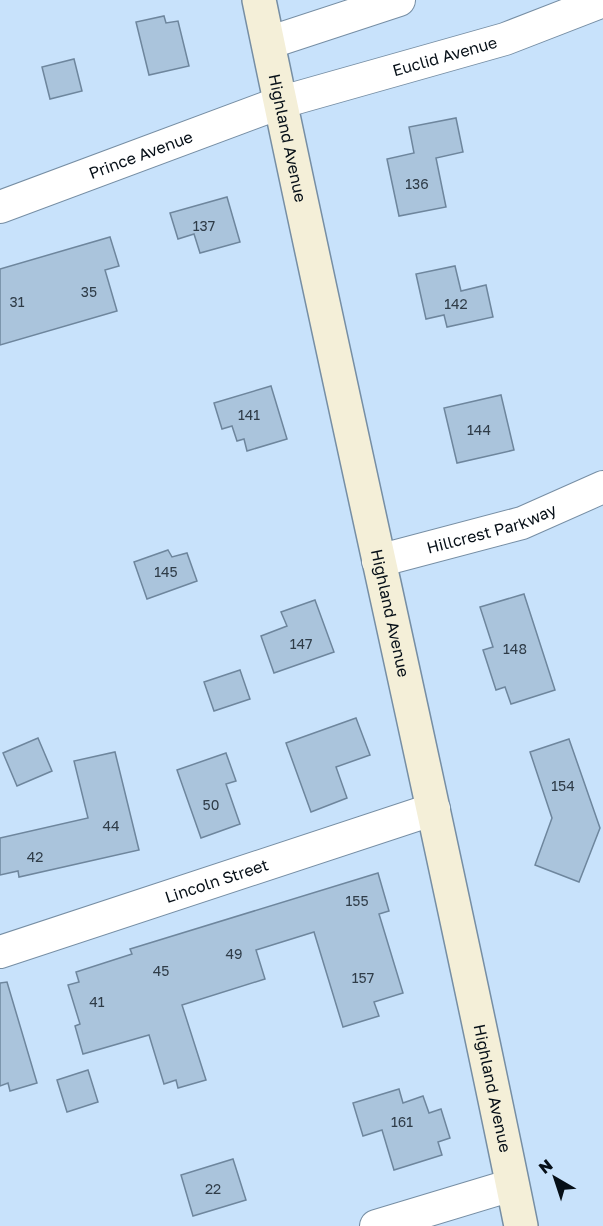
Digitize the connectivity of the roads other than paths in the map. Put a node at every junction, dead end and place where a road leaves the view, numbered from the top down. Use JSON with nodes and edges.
{"nodes":[{"id":1,"x":260,"y":0,"type":"edge"},
{"id":2,"x":399,"y":0,"type":"edge"},
{"id":3,"x":603,"y":1,"type":"edge"},
{"id":4,"x":268,"y":44,"type":"junction"},
{"id":5,"x":282,"y":102,"type":"junction"},
{"id":6,"x":0,"y":207,"type":"edge"},
{"id":7,"x":603,"y":487,"type":"edge"},
{"id":8,"x":378,"y":561,"type":"junction"},
{"id":9,"x":434,"y":808,"type":"junction"},
{"id":10,"x":0,"y":952,"type":"edge"},
{"id":11,"x":513,"y":1185,"type":"junction"},
{"id":12,"x":376,"y":1226,"type":"edge"},
{"id":13,"x":521,"y":1226,"type":"edge"}],
"edges":[{"from":1,"to":4,"type":"main road","name":"Highland Avenue"},
{"from":2,"to":4,"type":"street"},
{"from":3,"to":5,"type":"street","name":"Euclid Avenue"},
{"from":4,"to":5,"type":"main road","name":"Highland Avenue"},
{"from":5,"to":6,"type":"street","name":"Prince Avenue"},
{"from":5,"to":8,"type":"main road","name":"Highland Avenue"},
{"from":7,"to":8,"type":"street","name":"Hillcrest Parkway"},
{"from":8,"to":9,"type":"main road","name":"Highland Avenue"},
{"from":9,"to":10,"type":"street","name":"Lincoln Street"},
{"from":9,"to":11,"type":"main road","name":"Highland Avenue"},
{"from":11,"to":12,"type":"street"},
{"from":11,"to":13,"type":"main road","name":"Highland Avenue"}]}
